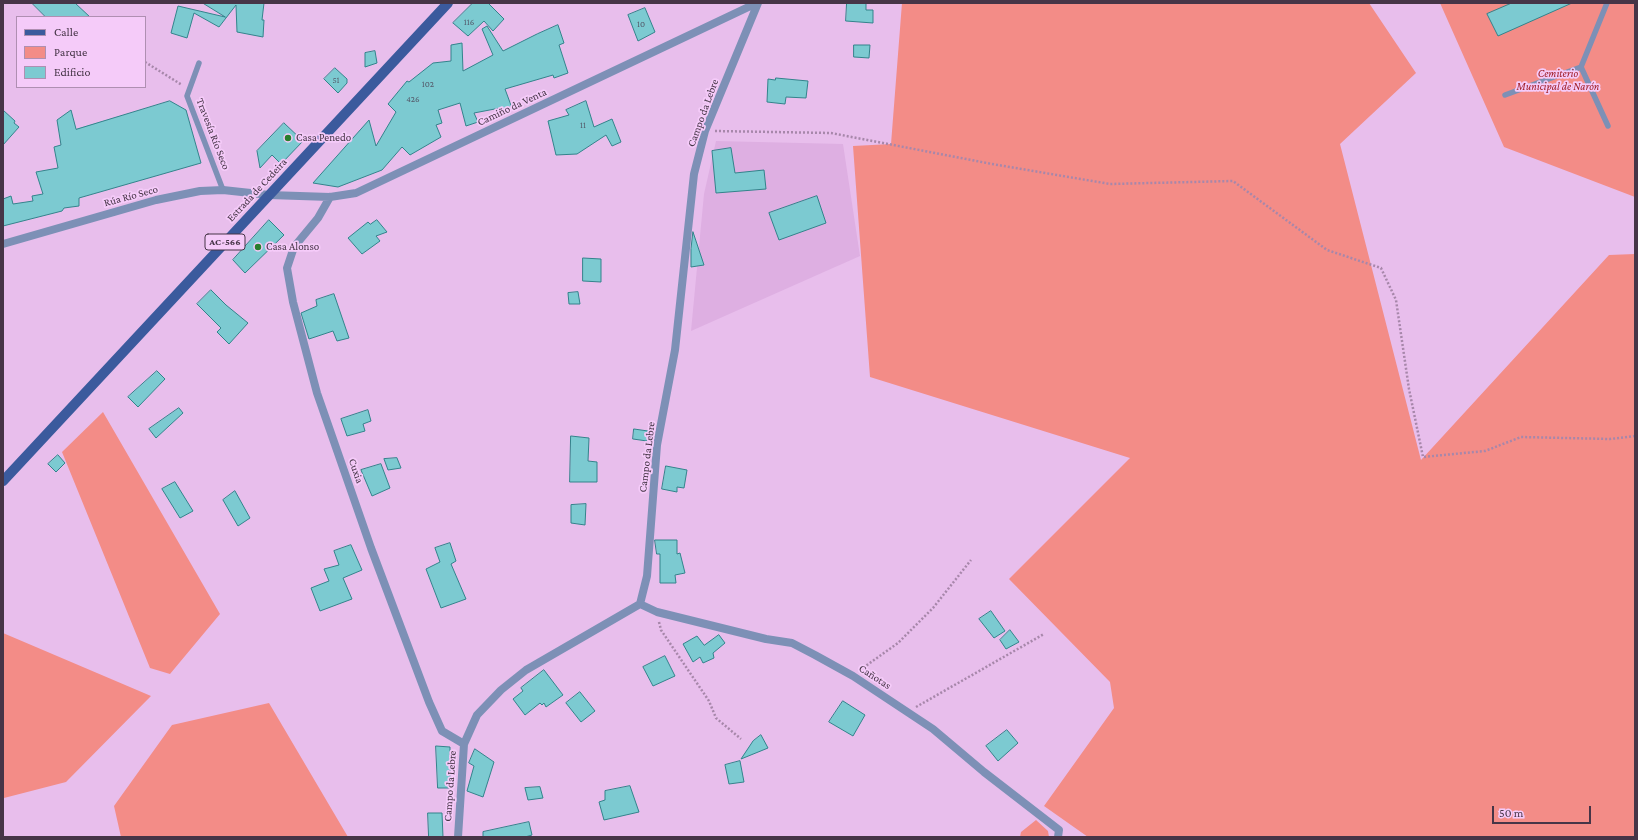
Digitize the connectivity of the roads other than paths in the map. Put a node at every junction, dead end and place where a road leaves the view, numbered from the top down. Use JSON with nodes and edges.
{"nodes":[{"id":1,"x":447,"y":3,"type":"edge"},
{"id":2,"x":758,"y":3,"type":"edge"},
{"id":3,"x":1607,"y":3,"type":"edge"},
{"id":4,"x":199,"y":63,"type":"dead end"},
{"id":5,"x":1581,"y":67,"type":"junction"},
{"id":6,"x":1505,"y":95,"type":"dead end"},
{"id":7,"x":1608,"y":126,"type":"dead end"},
{"id":8,"x":223,"y":190,"type":"junction"},
{"id":9,"x":269,"y":195,"type":"junction"},
{"id":10,"x":330,"y":198,"type":"junction"},
{"id":11,"x":5,"y":241,"type":"edge"},
{"id":12,"x":3,"y":482,"type":"edge"},
{"id":13,"x":640,"y":604,"type":"junction"},
{"id":14,"x":464,"y":744,"type":"junction"},
{"id":15,"x":458,"y":837,"type":"edge"},
{"id":16,"x":1058,"y":837,"type":"edge"}],
"edges":[{"from":1,"to":9,"type":"main road","name":"Estrada de Cedeira","number":"AC-566"},
{"from":2,"to":10,"type":"street","name":"Camiño da Venta"},
{"from":2,"to":13,"type":"street","name":"Campo da Lebre"},
{"from":3,"to":5,"type":"lane"},
{"from":4,"to":8,"type":"lane","name":"Travesía Río Seco"},
{"from":5,"to":6,"type":"lane"},
{"from":5,"to":7,"type":"lane"},
{"from":8,"to":9,"type":"street","name":"Rúa Río Seco"},
{"from":8,"to":11,"type":"street","name":"Rúa Río Seco"},
{"from":9,"to":10,"type":"street","name":"Camiño da Venta"},
{"from":9,"to":12,"type":"main road","name":"Estrada de Cedeira","number":"AC-566"},
{"from":10,"to":14,"type":"street","name":"Cuxia"},
{"from":13,"to":14,"type":"street","name":"Campo da Lebre"},
{"from":13,"to":16,"type":"street","name":"Cañotas"},
{"from":14,"to":15,"type":"street","name":"Campo da Lebre"}]}
